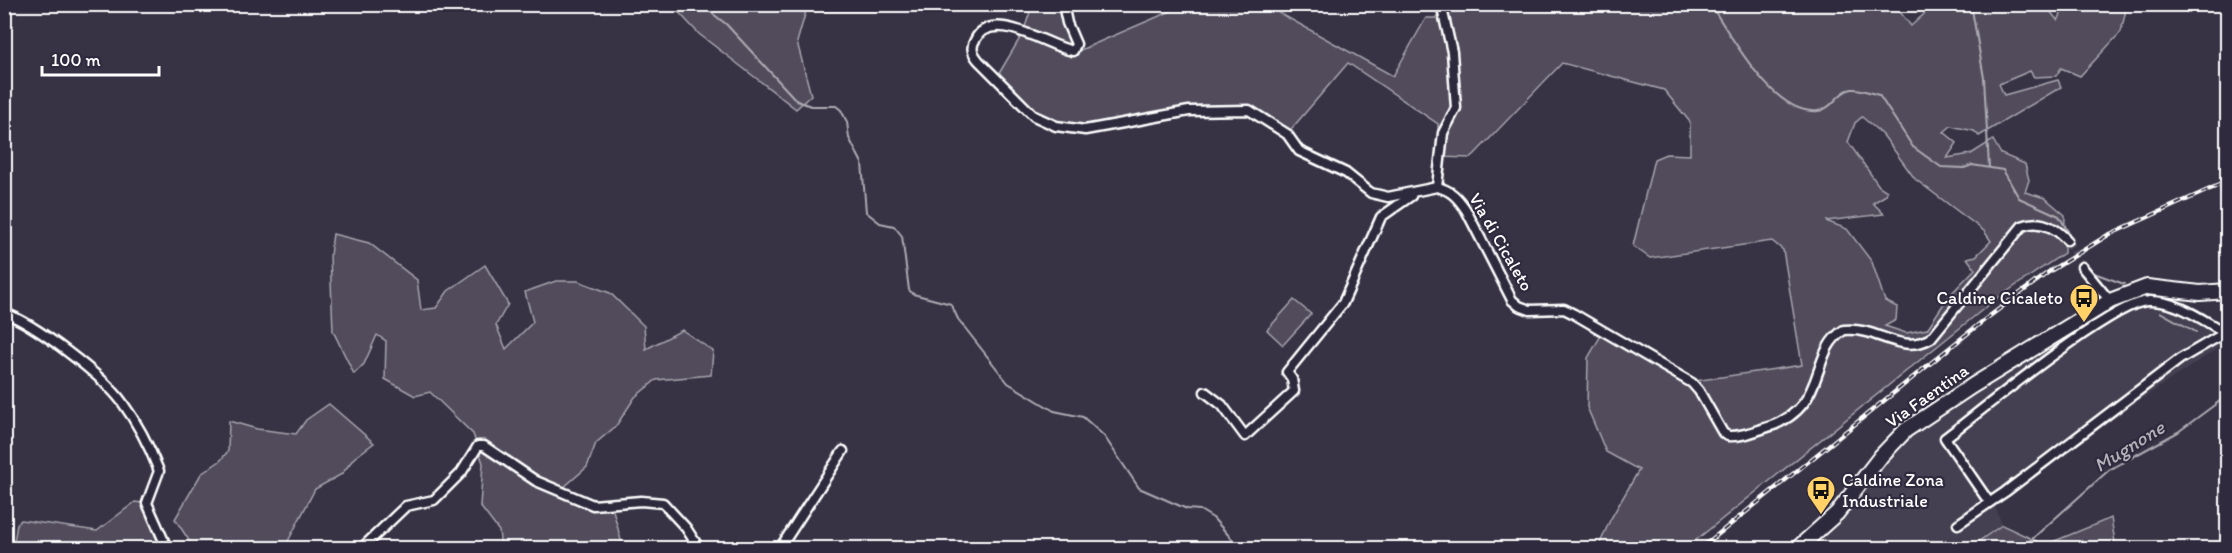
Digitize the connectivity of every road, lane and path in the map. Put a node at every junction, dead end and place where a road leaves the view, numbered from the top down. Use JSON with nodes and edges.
{"nodes":[{"id":1,"x":1063,"y":4,"type":"edge"},
{"id":2,"x":1441,"y":4,"type":"edge"},
{"id":3,"x":1437,"y":187,"type":"junction"},
{"id":4,"x":1416,"y":193,"type":"junction"},
{"id":5,"x":2067,"y":240,"type":"tunnel mouth"},
{"id":6,"x":2082,"y":267,"type":"tunnel mouth"},
{"id":7,"x":2228,"y":291,"type":"edge"},
{"id":8,"x":2110,"y":301,"type":"junction"},
{"id":9,"x":4,"y":314,"type":"edge"},
{"id":10,"x":2226,"y":331,"type":"edge"},
{"id":11,"x":2042,"y":342,"type":"junction"},
{"id":12,"x":2051,"y":358,"type":"junction"},
{"id":13,"x":1205,"y":392,"type":"dead end"},
{"id":14,"x":843,"y":451,"type":"dead end"},
{"id":15,"x":1989,"y":502,"type":"junction"},
{"id":16,"x":1958,"y":524,"type":"dead end"},
{"id":17,"x":167,"y":549,"type":"edge"},
{"id":18,"x":362,"y":549,"type":"edge"},
{"id":19,"x":699,"y":549,"type":"edge"},
{"id":20,"x":780,"y":549,"type":"edge"},
{"id":21,"x":1798,"y":549,"type":"edge"}],
"edges":[{"from":1,"to":4,"type":"street"},
{"from":2,"to":3,"type":"street"},
{"from":3,"to":4,"type":"street"},
{"from":3,"to":5,"type":"street","name":"Via di Cicaleto"},
{"from":4,"to":13,"type":"street"},
{"from":6,"to":8,"type":"street"},
{"from":7,"to":8,"type":"main road","name":"Via Faentina"},
{"from":8,"to":11,"type":"main road","name":"Via Faentina"},
{"from":9,"to":17,"type":"street"},
{"from":10,"to":12,"type":"street"},
{"from":10,"to":15,"type":"street"},
{"from":11,"to":12,"type":"street"},
{"from":11,"to":21,"type":"main road","name":"Via Faentina"},
{"from":12,"to":15,"type":"street"},
{"from":14,"to":20,"type":"street"},
{"from":15,"to":16,"type":"street"},
{"from":18,"to":19,"type":"street"}]}
